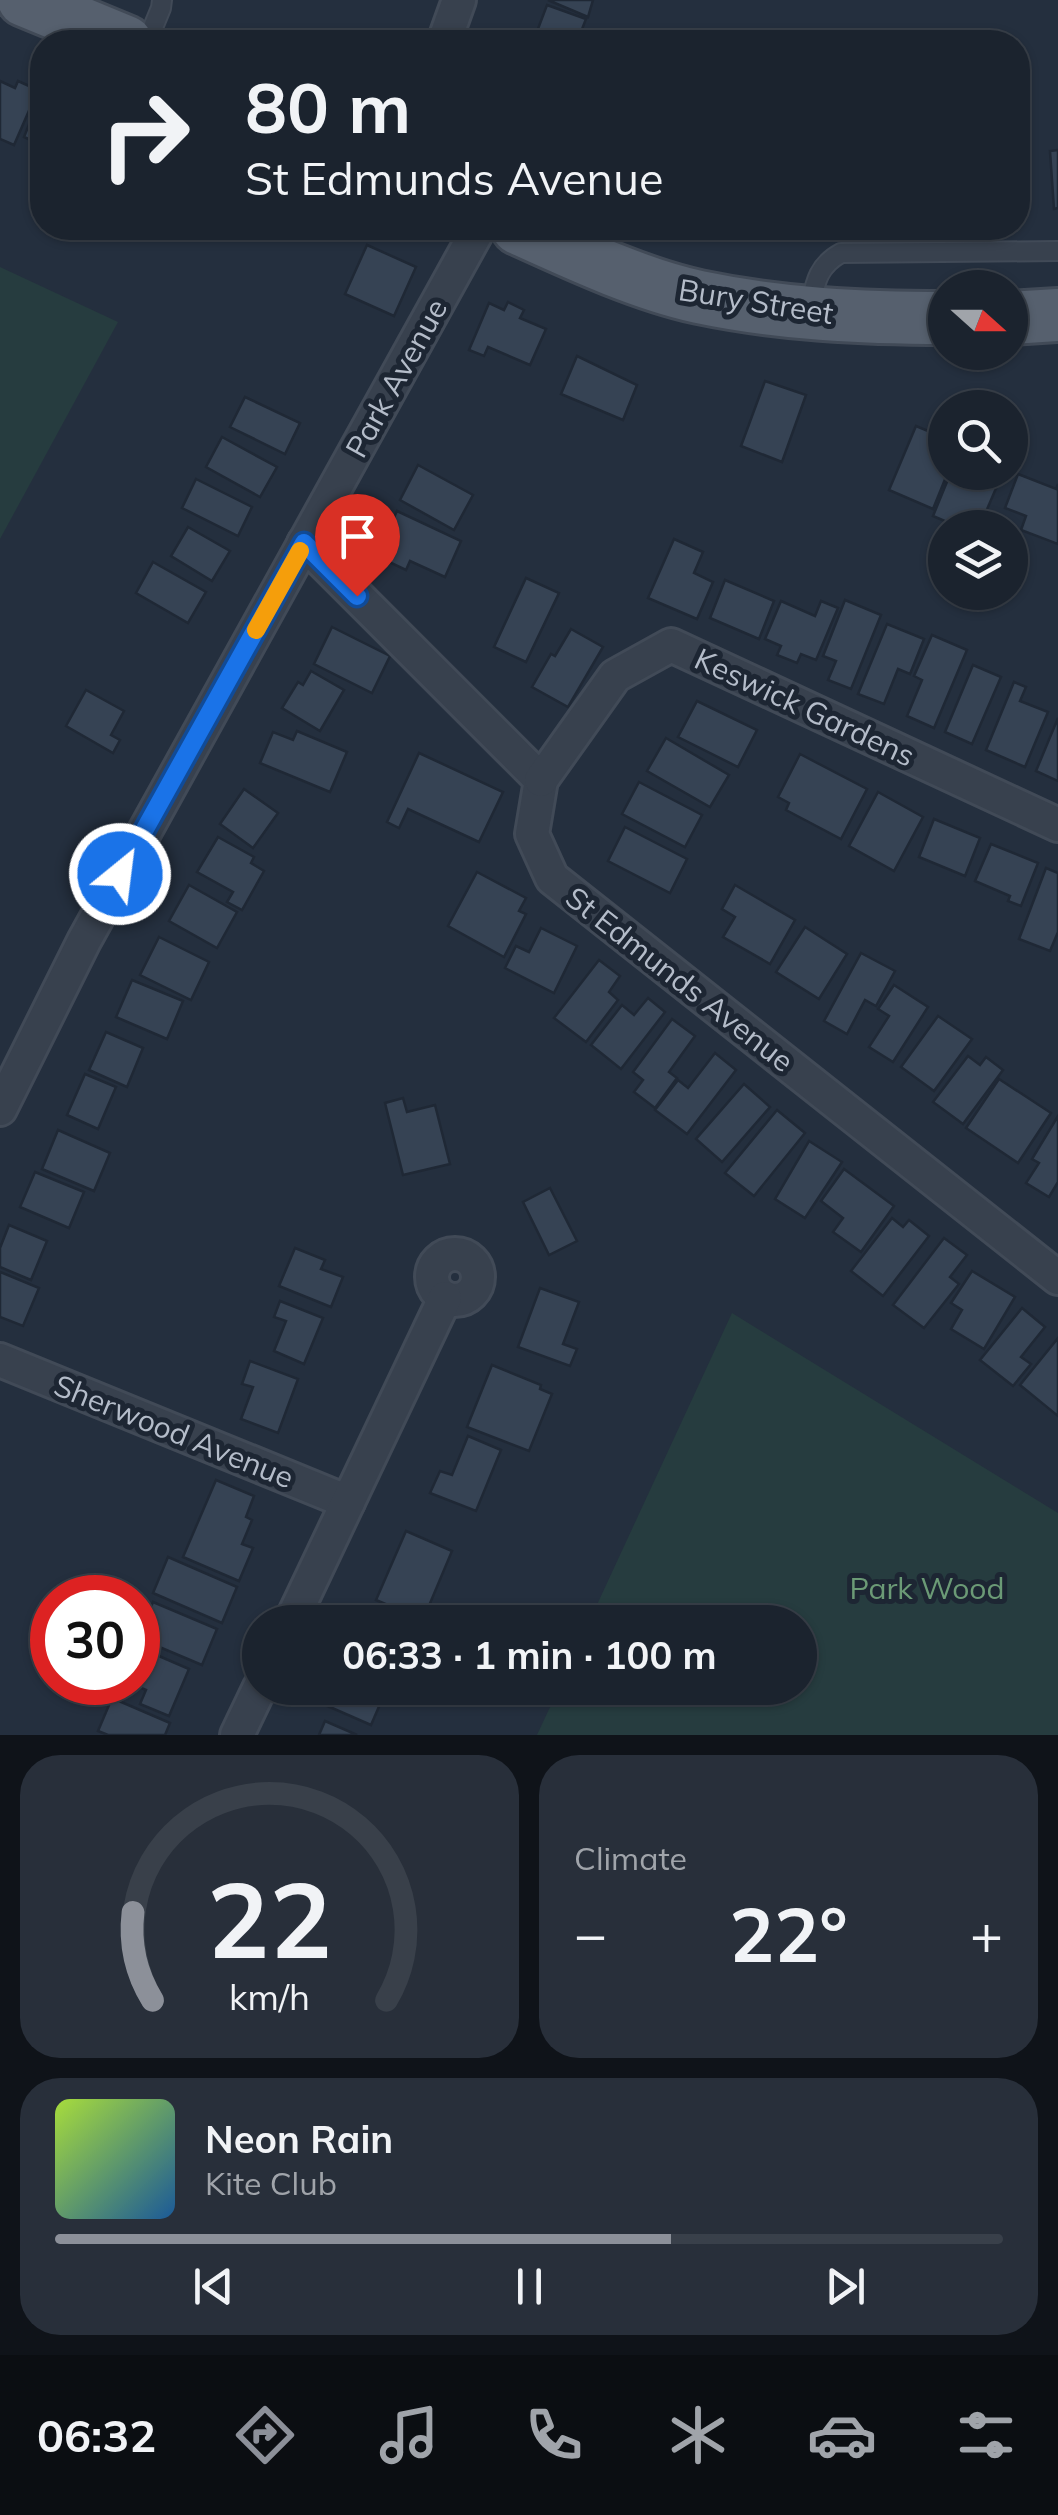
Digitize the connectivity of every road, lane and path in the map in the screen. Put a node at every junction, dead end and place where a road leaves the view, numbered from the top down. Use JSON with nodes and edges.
{"nodes":[{"id":1,"x":24,"y":0,"type":"edge"},
{"id":2,"x":162,"y":0,"type":"edge"},
{"id":3,"x":459,"y":0,"type":"edge"},
{"id":4,"x":97,"y":30,"type":"edge"},
{"id":5,"x":152,"y":30,"type":"edge"},
{"id":6,"x":448,"y":30,"type":"edge"},
{"id":7,"x":472,"y":240,"type":"edge"},
{"id":8,"x":544,"y":240,"type":"edge"},
{"id":9,"x":1058,"y":251,"type":"edge"},
{"id":10,"x":809,"y":314,"type":"junction"},
{"id":11,"x":1058,"y":315,"type":"edge"},
{"id":12,"x":1028,"y":317,"type":"edge"},
{"id":13,"x":928,"y":318,"type":"edge"},
{"id":14,"x":304,"y":543,"type":"junction"},
{"id":15,"x":541,"y":780,"type":"junction"},
{"id":16,"x":1058,"y":825,"type":"edge"},
{"id":17,"x":0,"y":1110,"type":"edge"},
{"id":18,"x":1058,"y":1278,"type":"edge"},
{"id":19,"x":444,"y":1298,"type":"dead end"},
{"id":20,"x":0,"y":1360,"type":"edge"},
{"id":21,"x":348,"y":1502,"type":"junction"},
{"id":22,"x":298,"y":1605,"type":"edge"},
{"id":23,"x":251,"y":1705,"type":"edge"},
{"id":24,"x":237,"y":1735,"type":"edge"}],
"edges":[{"from":1,"to":4,"type":"main road"},
{"from":2,"to":5,"type":"lane"},
{"from":3,"to":6,"type":"street"},
{"from":7,"to":14,"type":"street","name":"Park Avenue"},
{"from":8,"to":10,"type":"main road","name":"Bury Street"},
{"from":9,"to":10,"type":"lane"},
{"from":10,"to":13,"type":"main road","name":"Bury Street"},
{"from":11,"to":12,"type":"main road"},
{"from":14,"to":15,"type":"street"},
{"from":14,"to":17,"type":"street","name":"Park Avenue"},
{"from":15,"to":16,"type":"street","name":"Keswick Gardens"},
{"from":15,"to":18,"type":"street","name":"St Edmunds Avenue"},
{"from":19,"to":21,"type":"street"},
{"from":20,"to":21,"type":"street","name":"Sherwood Avenue"},
{"from":21,"to":22,"type":"street"},
{"from":23,"to":24,"type":"street"}]}
